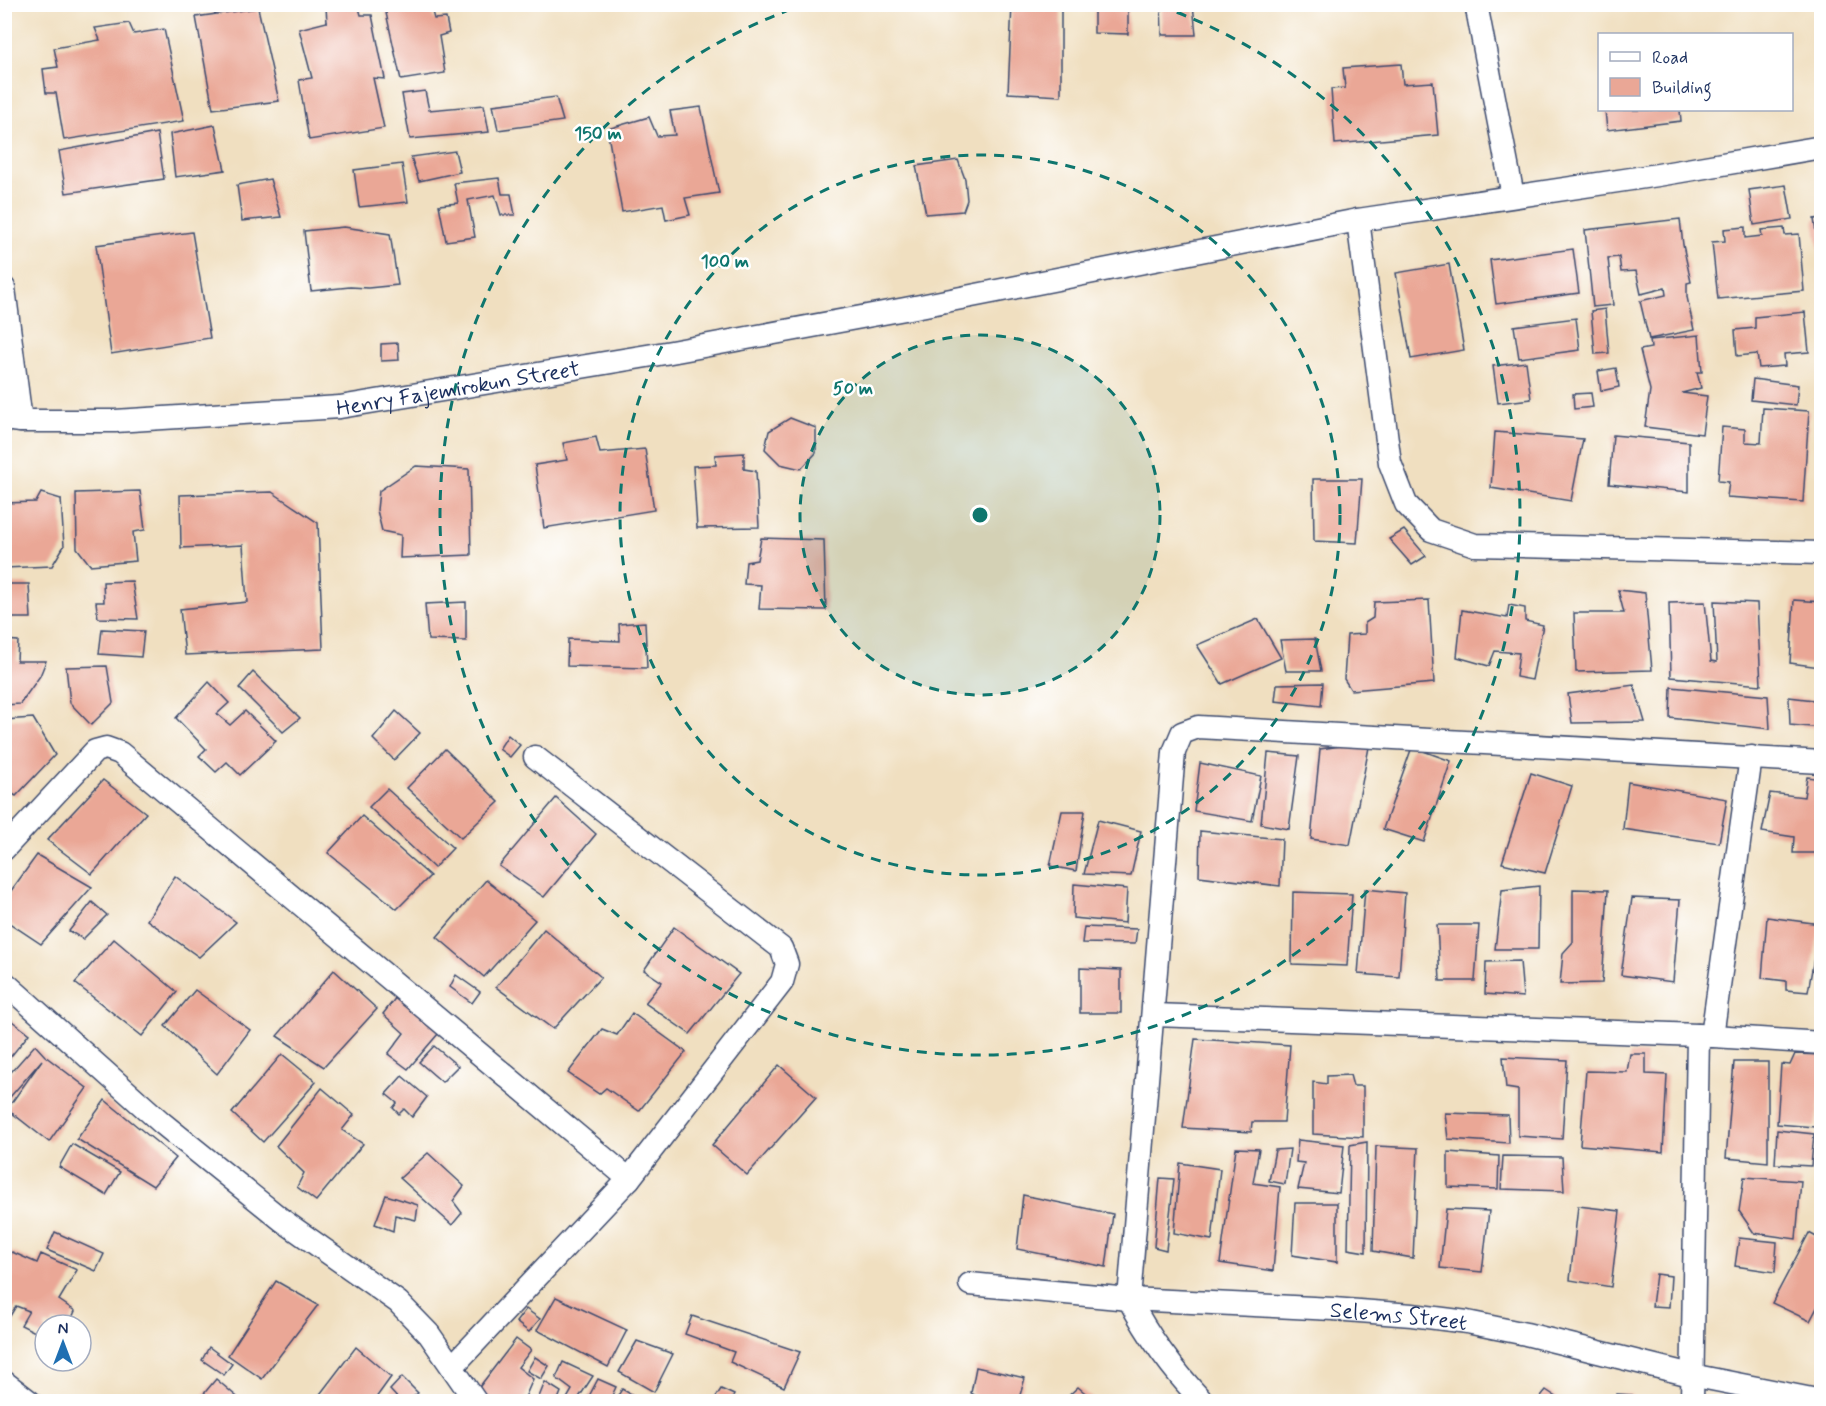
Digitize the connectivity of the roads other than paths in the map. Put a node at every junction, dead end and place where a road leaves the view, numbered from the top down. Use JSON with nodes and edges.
{"nodes":[{"id":1,"x":1476,"y":4,"type":"edge"},
{"id":2,"x":1821,"y":147,"type":"edge"},
{"id":3,"x":1513,"y":196,"type":"junction"},
{"id":4,"x":1358,"y":220,"type":"junction"},
{"id":5,"x":4,"y":288,"type":"edge"},
{"id":6,"x":13,"y":420,"type":"edge"},
{"id":7,"x":1821,"y":553,"type":"edge"},
{"id":8,"x":535,"y":757,"type":"dead end"},
{"id":9,"x":1751,"y":757,"type":"junction"},
{"id":10,"x":1821,"y":762,"type":"edge"},
{"id":11,"x":4,"y":849,"type":"edge"},
{"id":12,"x":4,"y":982,"type":"edge"},
{"id":13,"x":1154,"y":1015,"type":"junction"},
{"id":14,"x":1705,"y":1036,"type":"junction"},
{"id":15,"x":1821,"y":1043,"type":"edge"},
{"id":16,"x":629,"y":1179,"type":"junction"},
{"id":17,"x":969,"y":1284,"type":"dead end"},
{"id":18,"x":1129,"y":1299,"type":"junction"},
{"id":19,"x":452,"y":1367,"type":"junction"},
{"id":20,"x":1691,"y":1376,"type":"junction"},
{"id":21,"x":4,"y":1382,"type":"edge"},
{"id":22,"x":30,"y":1401,"type":"edge"},
{"id":23,"x":476,"y":1401,"type":"edge"},
{"id":24,"x":1203,"y":1401,"type":"edge"},
{"id":25,"x":1692,"y":1401,"type":"edge"},
{"id":26,"x":1821,"y":1401,"type":"edge"}],
"edges":[{"from":1,"to":3,"type":"street"},
{"from":2,"to":3,"type":"street","name":"Henry Fajemirokun Street"},
{"from":3,"to":4,"type":"street","name":"Henry Fajemirokun Street"},
{"from":4,"to":6,"type":"street","name":"Henry Fajemirokun Street"},
{"from":4,"to":7,"type":"street"},
{"from":5,"to":6,"type":"street"},
{"from":8,"to":16,"type":"street"},
{"from":9,"to":10,"type":"street"},
{"from":9,"to":13,"type":"street"},
{"from":9,"to":14,"type":"street"},
{"from":11,"to":16,"type":"street"},
{"from":12,"to":19,"type":"street"},
{"from":13,"to":14,"type":"street"},
{"from":13,"to":18,"type":"street"},
{"from":14,"to":15,"type":"street"},
{"from":14,"to":20,"type":"street"},
{"from":16,"to":19,"type":"street"},
{"from":17,"to":18,"type":"street","name":"Selems Street"},
{"from":18,"to":20,"type":"street","name":"Selems Street"},
{"from":18,"to":24,"type":"street"},
{"from":19,"to":23,"type":"street"},
{"from":20,"to":25,"type":"street"},
{"from":20,"to":26,"type":"street","name":"Selems Street"},
{"from":21,"to":22,"type":"street"}]}
